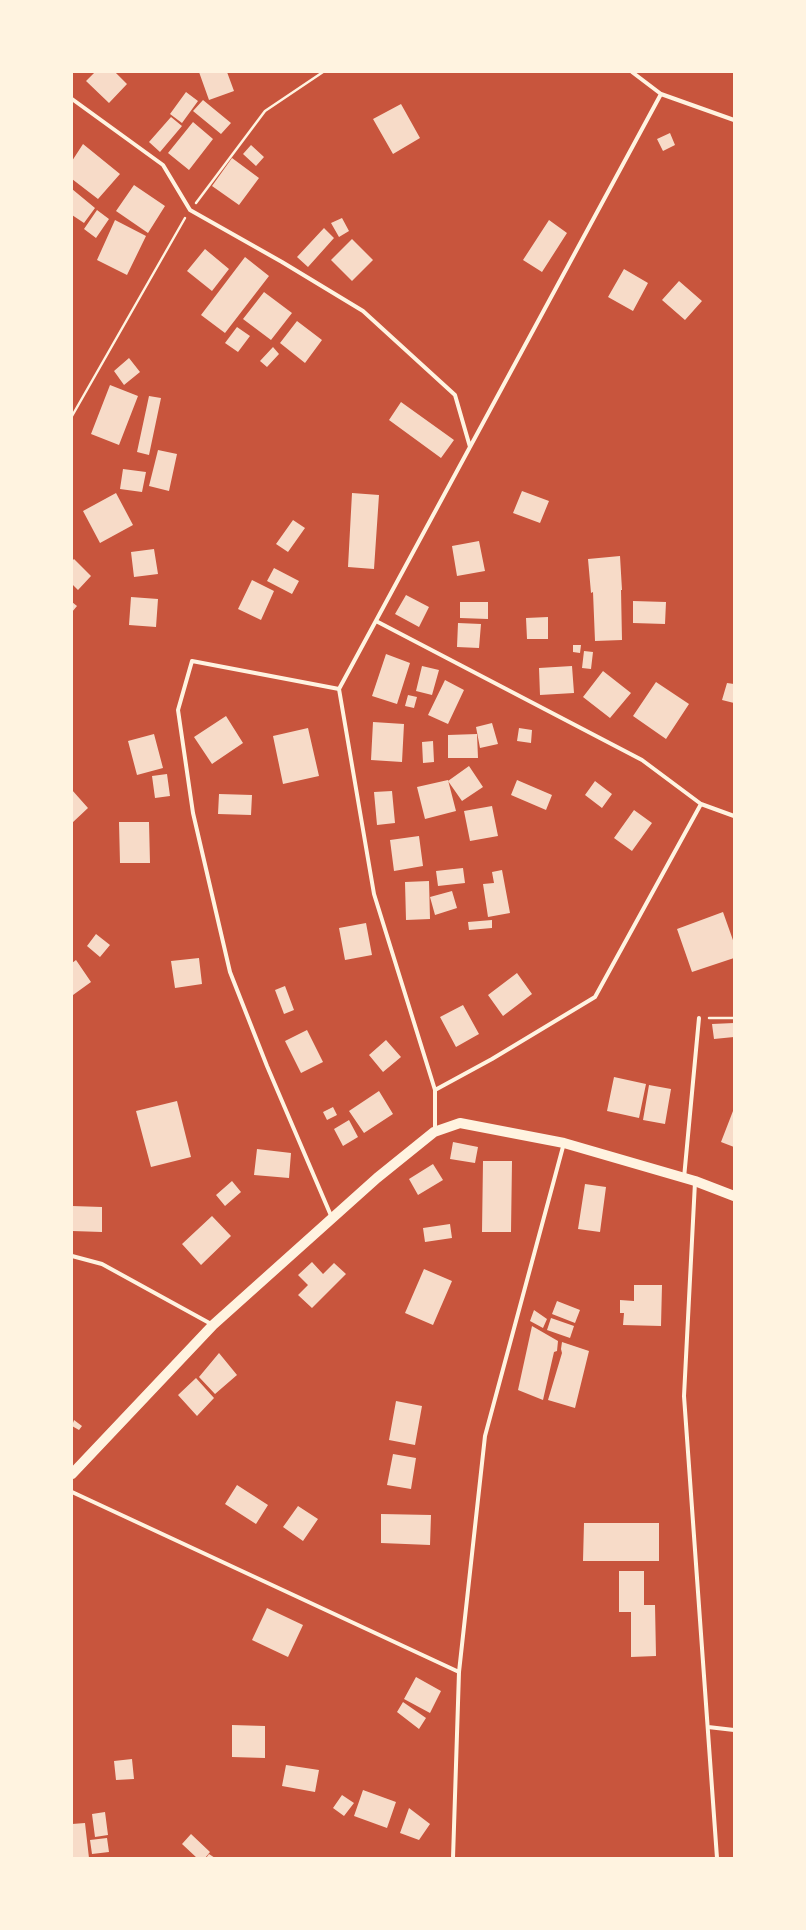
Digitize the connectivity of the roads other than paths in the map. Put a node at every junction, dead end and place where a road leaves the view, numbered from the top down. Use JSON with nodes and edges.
{"nodes":[{"id":1,"x":632,"y":72,"type":"edge"},
{"id":2,"x":661,"y":94,"type":"junction"},
{"id":3,"x":72,"y":99,"type":"edge"},
{"id":4,"x":734,"y":120,"type":"edge"},
{"id":5,"x":470,"y":447,"type":"junction"},
{"id":6,"x":376,"y":621,"type":"junction"},
{"id":7,"x":339,"y":689,"type":"junction"},
{"id":8,"x":701,"y":804,"type":"junction"},
{"id":9,"x":734,"y":816,"type":"edge"},
{"id":10,"x":699,"y":1018,"type":"road end"},
{"id":11,"x":435,"y":1090,"type":"junction"},
{"id":12,"x":434,"y":1132,"type":"junction"},
{"id":13,"x":564,"y":1143,"type":"junction"},
{"id":14,"x":684,"y":1178,"type":"junction"},
{"id":15,"x":695,"y":1181,"type":"junction"},
{"id":16,"x":734,"y":1196,"type":"edge"},
{"id":17,"x":332,"y":1219,"type":"junction"},
{"id":18,"x":72,"y":1256,"type":"edge"},
{"id":19,"x":213,"y":1325,"type":"junction"},
{"id":20,"x":72,"y":1474,"type":"edge"},
{"id":21,"x":72,"y":1492,"type":"edge"},
{"id":22,"x":459,"y":1672,"type":"junction"},
{"id":23,"x":708,"y":1727,"type":"junction"},
{"id":24,"x":734,"y":1730,"type":"edge"},
{"id":25,"x":453,"y":1858,"type":"edge"},
{"id":26,"x":717,"y":1858,"type":"edge"}],
"edges":[{"from":1,"to":2,"type":"street"},
{"from":2,"to":4,"type":"street"},
{"from":2,"to":5,"type":"street"},
{"from":3,"to":5,"type":"street"},
{"from":5,"to":6,"type":"street"},
{"from":6,"to":7,"type":"street"},
{"from":6,"to":8,"type":"street"},
{"from":7,"to":11,"type":"street"},
{"from":7,"to":17,"type":"street"},
{"from":8,"to":9,"type":"street"},
{"from":8,"to":11,"type":"street"},
{"from":10,"to":14,"type":"street"},
{"from":11,"to":12,"type":"street"},
{"from":12,"to":13,"type":"main road"},
{"from":12,"to":17,"type":"main road"},
{"from":13,"to":14,"type":"main road"},
{"from":13,"to":22,"type":"street"},
{"from":14,"to":15,"type":"main road"},
{"from":15,"to":16,"type":"main road"},
{"from":15,"to":23,"type":"street"},
{"from":17,"to":19,"type":"main road"},
{"from":18,"to":19,"type":"street"},
{"from":19,"to":20,"type":"main road"},
{"from":21,"to":22,"type":"street"},
{"from":22,"to":25,"type":"street"},
{"from":23,"to":24,"type":"street"},
{"from":23,"to":26,"type":"street"}]}
